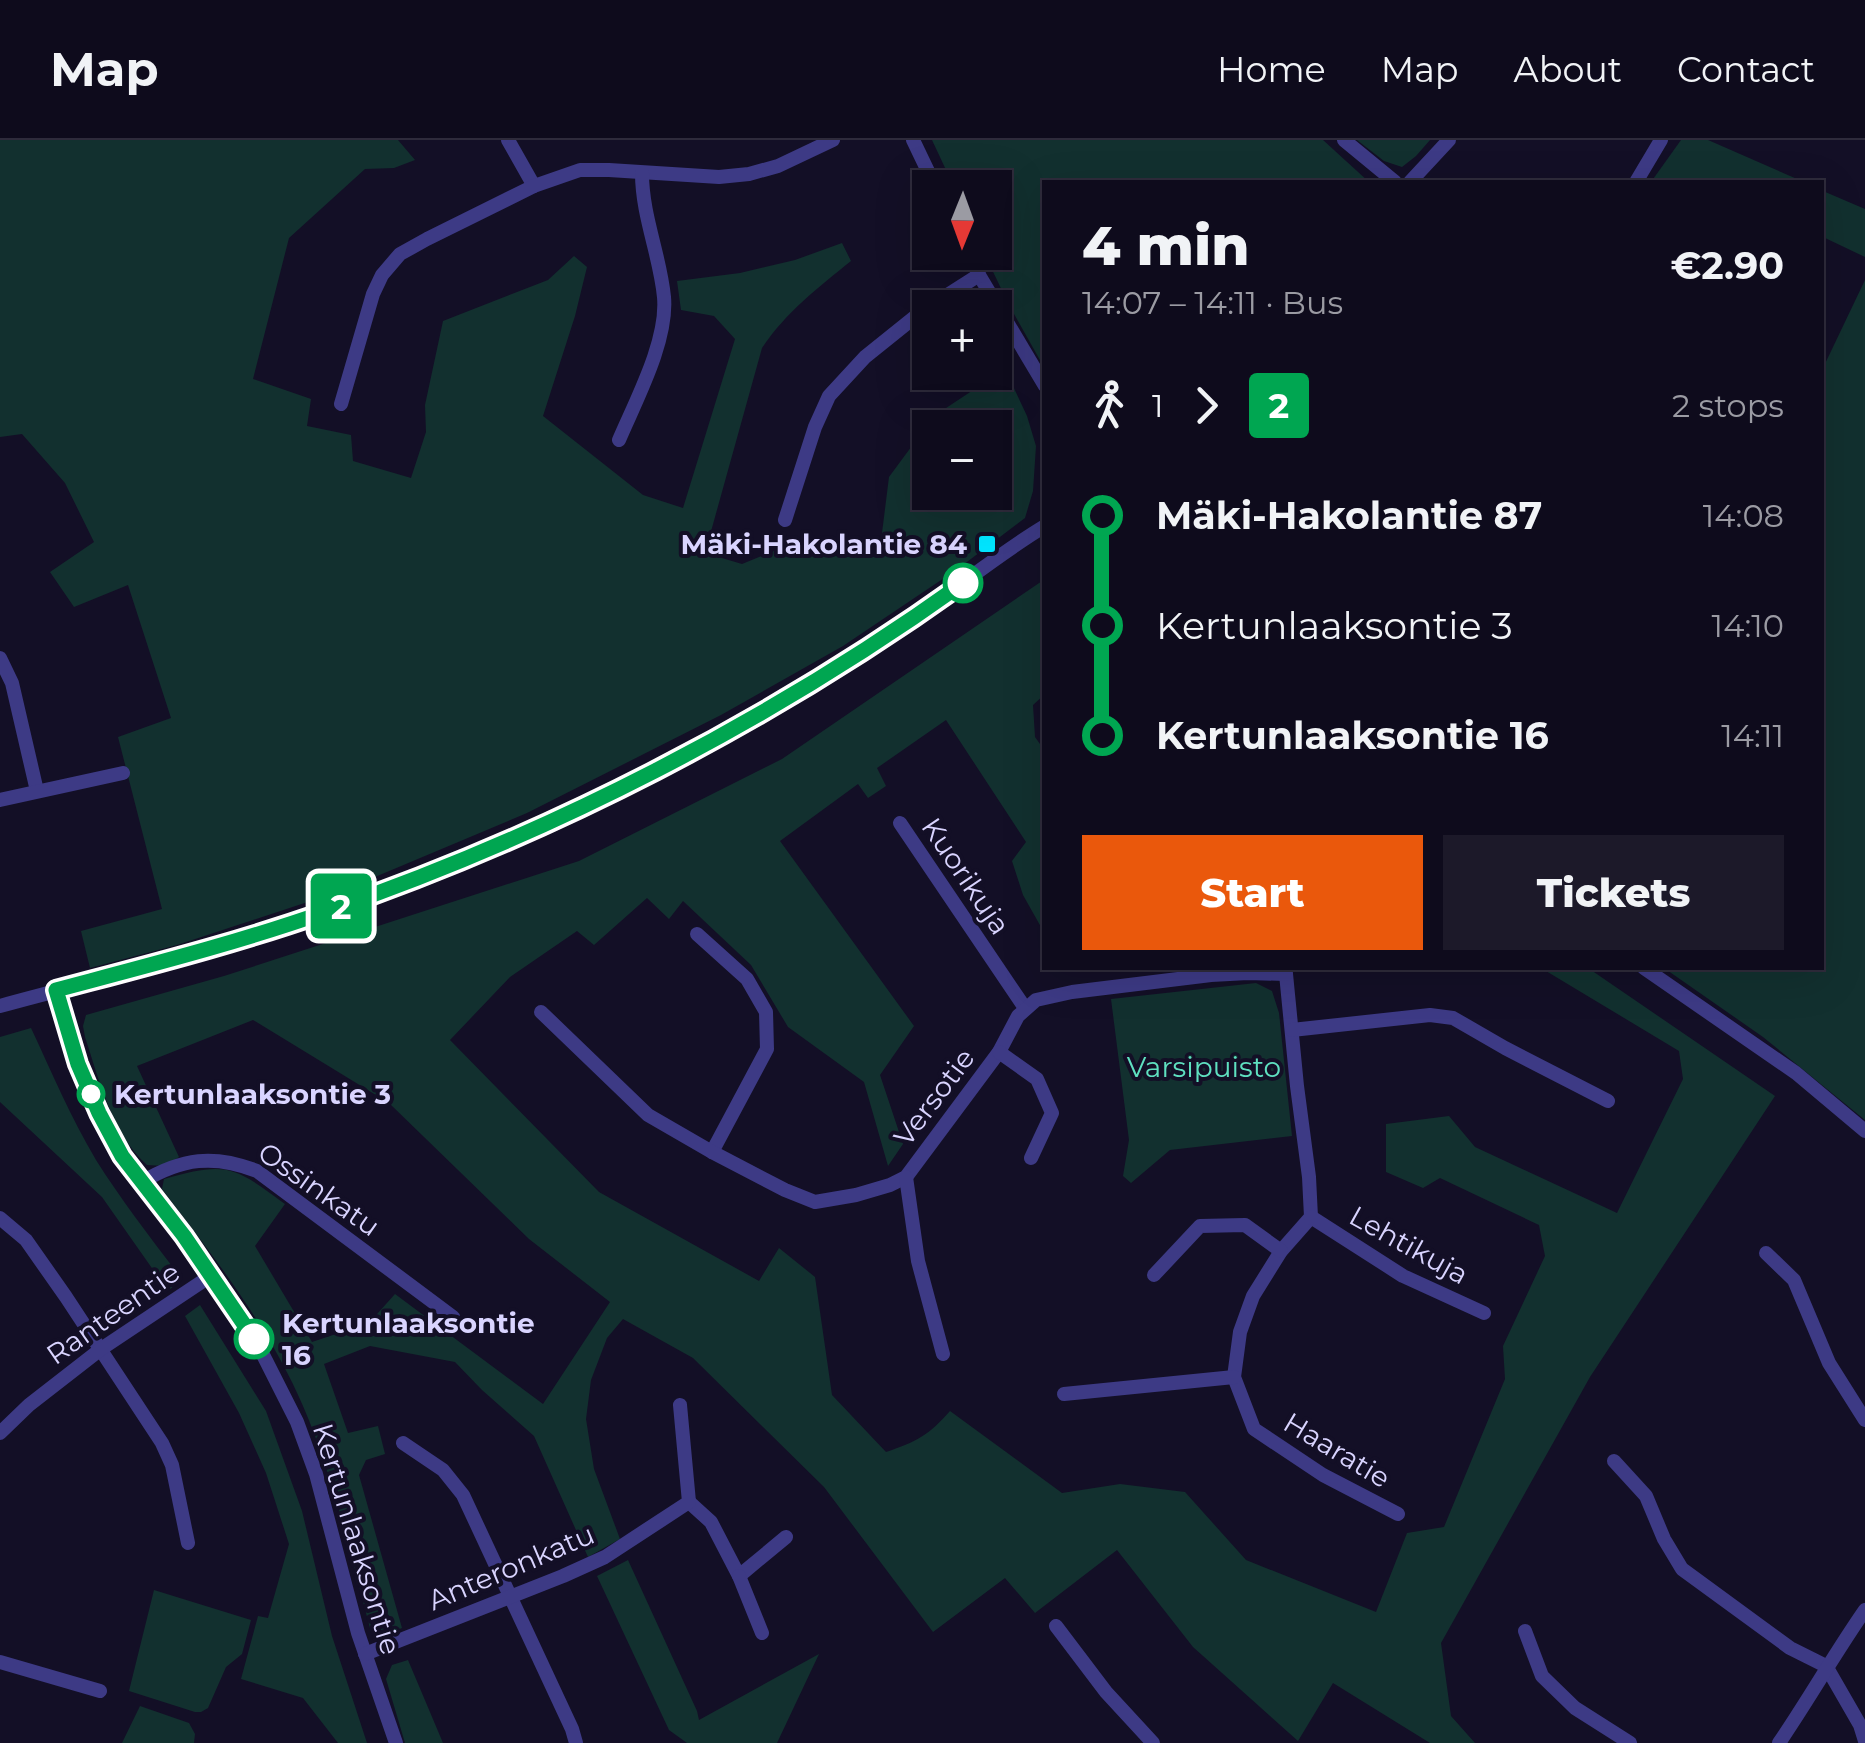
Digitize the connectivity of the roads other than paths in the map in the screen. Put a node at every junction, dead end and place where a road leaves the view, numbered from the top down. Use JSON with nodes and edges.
{"nodes":[{"id":1,"x":508,"y":140,"type":"edge"},
{"id":2,"x":833,"y":140,"type":"edge"},
{"id":3,"x":912,"y":140,"type":"edge"},
{"id":4,"x":1344,"y":140,"type":"edge"},
{"id":5,"x":1449,"y":140,"type":"edge"},
{"id":6,"x":1661,"y":140,"type":"edge"},
{"id":7,"x":927,"y":170,"type":"edge"},
{"id":8,"x":642,"y":173,"type":"junction"},
{"id":9,"x":1393,"y":180,"type":"edge"},
{"id":10,"x":1412,"y":180,"type":"edge"},
{"id":11,"x":1637,"y":180,"type":"edge"},
{"id":12,"x":534,"y":186,"type":"junction"},
{"id":13,"x":977,"y":270,"type":"edge"},
{"id":14,"x":979,"y":275,"type":"junction"},
{"id":15,"x":1042,"y":381,"type":"edge"},
{"id":16,"x":340,"y":404,"type":"dead end"},
{"id":17,"x":620,"y":440,"type":"dead end"},
{"id":18,"x":1042,"y":517,"type":"edge"},
{"id":19,"x":785,"y":520,"type":"dead end"},
{"id":20,"x":1042,"y":528,"type":"edge"},
{"id":21,"x":1021,"y":540,"type":"junction"},
{"id":22,"x":0,"y":658,"type":"edge"},
{"id":23,"x":6,"y":685,"type":"edge"},
{"id":24,"x":123,"y":773,"type":"dead end"},
{"id":25,"x":37,"y":792,"type":"junction"},
{"id":26,"x":0,"y":800,"type":"edge"},
{"id":27,"x":900,"y":823,"type":"dead end"},
{"id":28,"x":697,"y":934,"type":"dead end"},
{"id":29,"x":1647,"y":970,"type":"edge"},
{"id":30,"x":1290,"y":971,"type":"edge"},
{"id":31,"x":1211,"y":972,"type":"edge"},
{"id":32,"x":56,"y":990,"type":"junction"},
{"id":33,"x":0,"y":1006,"type":"edge"},
{"id":34,"x":1025,"y":1008,"type":"junction"},
{"id":35,"x":541,"y":1012,"type":"dead end"},
{"id":36,"x":1292,"y":1030,"type":"junction"},
{"id":37,"x":999,"y":1052,"type":"junction"},
{"id":38,"x":1608,"y":1101,"type":"dead end"},
{"id":39,"x":1865,"y":1131,"type":"edge"},
{"id":40,"x":712,"y":1152,"type":"junction"},
{"id":41,"x":1031,"y":1158,"type":"dead end"},
{"id":42,"x":906,"y":1177,"type":"junction"},
{"id":43,"x":142,"y":1182,"type":"junction"},
{"id":44,"x":1311,"y":1217,"type":"junction"},
{"id":45,"x":0,"y":1218,"type":"edge"},
{"id":46,"x":1281,"y":1251,"type":"junction"},
{"id":47,"x":1766,"y":1253,"type":"dead end"},
{"id":48,"x":212,"y":1275,"type":"junction"},
{"id":49,"x":1154,"y":1275,"type":"dead end"},
{"id":50,"x":1484,"y":1314,"type":"dead end"},
{"id":51,"x":453,"y":1317,"type":"dead end"},
{"id":52,"x":101,"y":1349,"type":"junction"},
{"id":53,"x":942,"y":1354,"type":"dead end"},
{"id":54,"x":1234,"y":1377,"type":"junction"},
{"id":55,"x":1064,"y":1394,"type":"dead end"},
{"id":56,"x":680,"y":1405,"type":"dead end"},
{"id":57,"x":1865,"y":1420,"type":"edge"},
{"id":58,"x":0,"y":1433,"type":"edge"},
{"id":59,"x":403,"y":1443,"type":"dead end"},
{"id":60,"x":1614,"y":1461,"type":"dead end"},
{"id":61,"x":688,"y":1502,"type":"junction"},
{"id":62,"x":1398,"y":1514,"type":"dead end"},
{"id":63,"x":786,"y":1537,"type":"dead end"},
{"id":64,"x":188,"y":1543,"type":"dead end"},
{"id":65,"x":739,"y":1576,"type":"junction"},
{"id":66,"x":511,"y":1597,"type":"junction"},
{"id":67,"x":1865,"y":1610,"type":"edge"},
{"id":68,"x":1056,"y":1626,"type":"dead end"},
{"id":69,"x":1525,"y":1631,"type":"dead end"},
{"id":70,"x":762,"y":1632,"type":"dead end"},
{"id":71,"x":365,"y":1654,"type":"junction"},
{"id":72,"x":0,"y":1662,"type":"edge"},
{"id":73,"x":1826,"y":1666,"type":"junction"},
{"id":74,"x":100,"y":1692,"type":"dead end"},
{"id":75,"x":1865,"y":1741,"type":"edge"},
{"id":76,"x":396,"y":1743,"type":"edge"},
{"id":77,"x":576,"y":1743,"type":"edge"},
{"id":78,"x":1153,"y":1743,"type":"edge"},
{"id":79,"x":1630,"y":1743,"type":"edge"},
{"id":80,"x":1779,"y":1743,"type":"edge"}],
"edges":[{"from":1,"to":12,"type":"street"},
{"from":2,"to":8,"type":"street"},
{"from":3,"to":7,"type":"street"},
{"from":4,"to":9,"type":"street"},
{"from":5,"to":10,"type":"street"},
{"from":6,"to":11,"type":"street"},
{"from":8,"to":12,"type":"street"},
{"from":8,"to":17,"type":"street"},
{"from":12,"to":16,"type":"street"},
{"from":13,"to":14,"type":"street"},
{"from":14,"to":15,"type":"street"},
{"from":14,"to":19,"type":"street"},
{"from":18,"to":21,"type":"street"},
{"from":20,"to":21,"type":"street"},
{"from":21,"to":32,"type":"street"},
{"from":22,"to":23,"type":"street"},
{"from":23,"to":25,"type":"street"},
{"from":24,"to":25,"type":"street"},
{"from":25,"to":26,"type":"street"},
{"from":27,"to":34,"type":"street","name":"Kuorikuja"},
{"from":28,"to":40,"type":"street"},
{"from":29,"to":39,"type":"street"},
{"from":30,"to":31,"type":"street"},
{"from":30,"to":36,"type":"street"},
{"from":31,"to":34,"type":"street"},
{"from":32,"to":33,"type":"street"},
{"from":32,"to":43,"type":"street","name":"Kertunlaaksontie"},
{"from":34,"to":37,"type":"street","name":"Versotie"},
{"from":35,"to":40,"type":"street","name":"Versotie"},
{"from":36,"to":38,"type":"street"},
{"from":36,"to":44,"type":"street"},
{"from":37,"to":41,"type":"street"},
{"from":37,"to":42,"type":"street","name":"Versotie"},
{"from":40,"to":42,"type":"street","name":"Versotie"},
{"from":42,"to":53,"type":"street"},
{"from":43,"to":48,"type":"street","name":"Kertunlaaksontie"},
{"from":43,"to":51,"type":"street","name":"Ossinkatu"},
{"from":44,"to":46,"type":"street","name":"Haaratie"},
{"from":44,"to":50,"type":"street","name":"Lehtikuja"},
{"from":45,"to":52,"type":"street"},
{"from":46,"to":49,"type":"street"},
{"from":46,"to":54,"type":"street","name":"Haaratie"},
{"from":47,"to":57,"type":"street"},
{"from":48,"to":52,"type":"street","name":"Ranteentie"},
{"from":48,"to":71,"type":"street","name":"Kertunlaaksontie"},
{"from":52,"to":58,"type":"street","name":"Ranteentie"},
{"from":52,"to":64,"type":"street"},
{"from":54,"to":55,"type":"street"},
{"from":54,"to":62,"type":"street","name":"Haaratie"},
{"from":56,"to":61,"type":"street"},
{"from":59,"to":66,"type":"street"},
{"from":60,"to":73,"type":"street"},
{"from":61,"to":65,"type":"street"},
{"from":61,"to":66,"type":"street","name":"Anteronkatu"},
{"from":63,"to":65,"type":"street"},
{"from":65,"to":70,"type":"street"},
{"from":66,"to":71,"type":"street","name":"Anteronkatu"},
{"from":66,"to":77,"type":"street"},
{"from":67,"to":73,"type":"street"},
{"from":68,"to":78,"type":"street"},
{"from":69,"to":79,"type":"street"},
{"from":71,"to":76,"type":"street","name":"Kertunlaaksontie"},
{"from":72,"to":74,"type":"street"},
{"from":73,"to":75,"type":"street"},
{"from":73,"to":80,"type":"street"}]}
